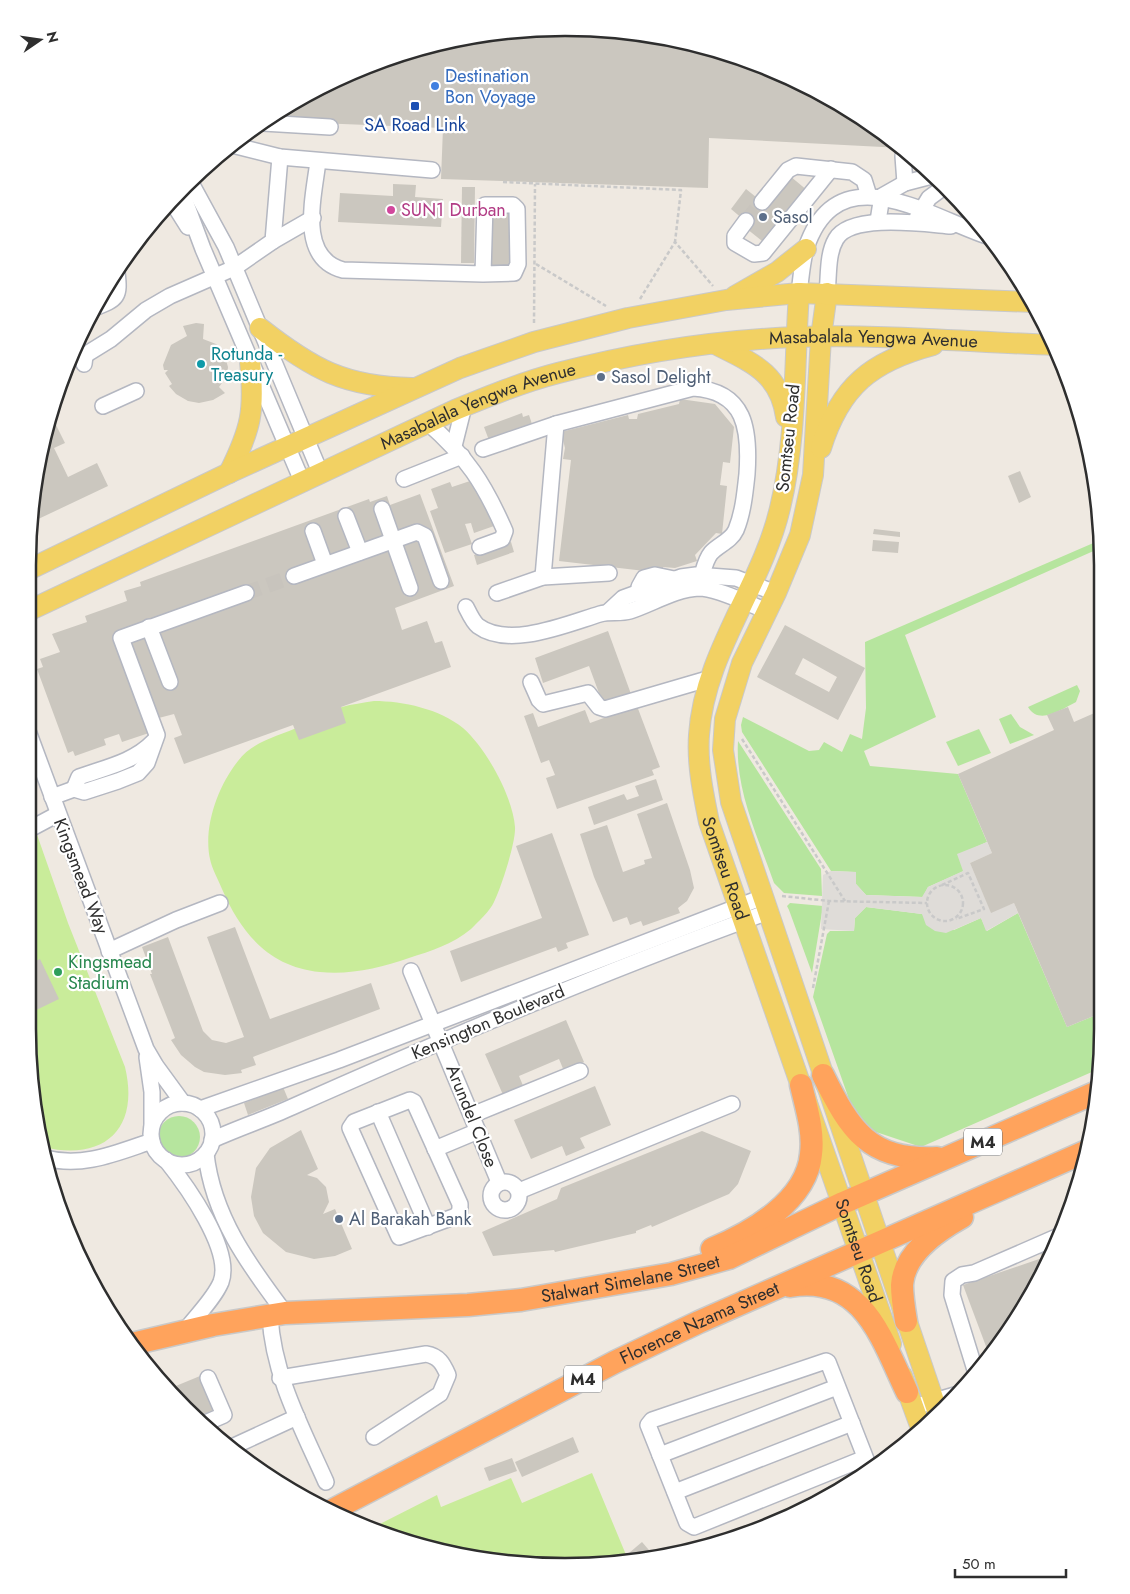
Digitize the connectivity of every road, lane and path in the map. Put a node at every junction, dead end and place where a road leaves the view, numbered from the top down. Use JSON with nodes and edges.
{"nodes":[{"id":1,"x":273,"y":124,"type":"edge"},
{"id":2,"x":330,"y":127,"type":"dead end"},
{"id":3,"x":241,"y":147,"type":"edge"},
{"id":4,"x":280,"y":157,"type":"junction"},
{"id":5,"x":903,"y":159,"type":"edge"},
{"id":6,"x":318,"y":161,"type":"junction"},
{"id":7,"x":831,"y":169,"type":"junction"},
{"id":8,"x":432,"y":170,"type":"dead end"},
{"id":9,"x":922,"y":175,"type":"edge"},
{"id":10,"x":925,"y":178,"type":"edge"},
{"id":11,"x":503,"y":182,"type":"dead end"},
{"id":12,"x":199,"y":183,"type":"edge"},
{"id":13,"x":905,"y":183,"type":"junction"},
{"id":14,"x":535,"y":184,"type":"junction"},
{"id":15,"x":194,"y":188,"type":"edge"},
{"id":16,"x":939,"y":191,"type":"edge"},
{"id":17,"x":876,"y":196,"type":"junction"},
{"id":18,"x":185,"y":198,"type":"edge"},
{"id":19,"x":762,"y":202,"type":"tunnel mouth"},
{"id":20,"x":926,"y":203,"type":"junction"},
{"id":21,"x":176,"y":207,"type":"edge"},
{"id":22,"x":798,"y":211,"type":"junction"},
{"id":23,"x":312,"y":218,"type":"junction"},
{"id":24,"x":746,"y":221,"type":"tunnel mouth"},
{"id":25,"x":878,"y":221,"type":"junction"},
{"id":26,"x":914,"y":223,"type":"junction"},
{"id":27,"x":817,"y":225,"type":"junction"},
{"id":28,"x":958,"y":226,"type":"junction"},
{"id":29,"x":975,"y":232,"type":"edge"},
{"id":30,"x":273,"y":242,"type":"junction"},
{"id":31,"x":675,"y":242,"type":"junction"},
{"id":32,"x":226,"y":248,"type":"junction"},
{"id":33,"x":202,"y":249,"type":"junction"},
{"id":34,"x":806,"y":249,"type":"junction"},
{"id":35,"x":536,"y":264,"type":"junction"},
{"id":36,"x":234,"y":268,"type":"junction"},
{"id":37,"x":483,"y":274,"type":"junction"},
{"id":38,"x":215,"y":276,"type":"junction"},
{"id":39,"x":118,"y":282,"type":"edge"},
{"id":40,"x":828,"y":292,"type":"junction"},
{"id":41,"x":799,"y":293,"type":"junction"},
{"id":42,"x":728,"y":300,"type":"junction"},
{"id":43,"x":1023,"y":301,"type":"edge"},
{"id":44,"x":106,"y":302,"type":"edge"},
{"id":45,"x":628,"y":318,"type":"junction"},
{"id":46,"x":260,"y":328,"type":"junction"},
{"id":47,"x":796,"y":337,"type":"junction"},
{"id":48,"x":821,"y":337,"type":"junction"},
{"id":49,"x":949,"y":341,"type":"junction"},
{"id":50,"x":534,"y":342,"type":"junction"},
{"id":51,"x":716,"y":344,"type":"junction"},
{"id":52,"x":1045,"y":345,"type":"edge"},
{"id":53,"x":250,"y":362,"type":"junction"},
{"id":54,"x":84,"y":364,"type":"dead end"},
{"id":55,"x":416,"y":388,"type":"junction"},
{"id":56,"x":136,"y":391,"type":"dead end"},
{"id":57,"x":103,"y":406,"type":"dead end"},
{"id":58,"x":464,"y":406,"type":"junction"},
{"id":59,"x":428,"y":422,"type":"junction"},
{"id":60,"x":556,"y":424,"type":"junction"},
{"id":61,"x":306,"y":439,"type":"junction"},
{"id":62,"x":287,"y":447,"type":"junction"},
{"id":63,"x":483,"y":449,"type":"dead end"},
{"id":64,"x":458,"y":451,"type":"junction"},
{"id":65,"x":320,"y":472,"type":"junction"},
{"id":66,"x":788,"y":472,"type":"junction"},
{"id":67,"x":229,"y":473,"type":"junction"},
{"id":68,"x":813,"y":475,"type":"junction"},
{"id":69,"x":404,"y":479,"type":"dead end"},
{"id":70,"x":302,"y":480,"type":"junction"},
{"id":71,"x":382,"y":509,"type":"dead end"},
{"id":72,"x":346,"y":516,"type":"dead end"},
{"id":73,"x":312,"y":531,"type":"dead end"},
{"id":74,"x":393,"y":541,"type":"junction"},
{"id":75,"x":480,"y":546,"type":"dead end"},
{"id":76,"x":360,"y":552,"type":"junction"},
{"id":77,"x":326,"y":564,"type":"junction"},
{"id":78,"x":36,"y":566,"type":"edge"},
{"id":79,"x":608,"y":573,"type":"dead end"},
{"id":80,"x":702,"y":575,"type":"junction"},
{"id":81,"x":294,"y":576,"type":"tunnel mouth"},
{"id":82,"x":542,"y":577,"type":"junction"},
{"id":83,"x":441,"y":581,"type":"dead end"},
{"id":84,"x":752,"y":582,"type":"junction"},
{"id":85,"x":410,"y":588,"type":"dead end"},
{"id":86,"x":497,"y":592,"type":"dead end"},
{"id":87,"x":776,"y":592,"type":"junction"},
{"id":88,"x":246,"y":593,"type":"tunnel mouth"},
{"id":89,"x":643,"y":599,"type":"junction"},
{"id":90,"x":744,"y":602,"type":"junction"},
{"id":91,"x":36,"y":607,"type":"edge"},
{"id":92,"x":466,"y":607,"type":"dead end"},
{"id":93,"x":768,"y":611,"type":"junction"},
{"id":94,"x":149,"y":626,"type":"junction"},
{"id":95,"x":710,"y":678,"type":"junction"},
{"id":96,"x":170,"y":682,"type":"dead end"},
{"id":97,"x":531,"y":682,"type":"dead end"},
{"id":98,"x":741,"y":738,"type":"dead end"},
{"id":99,"x":36,"y":753,"type":"edge"},
{"id":100,"x":52,"y":797,"type":"junction"},
{"id":101,"x":58,"y":814,"type":"junction"},
{"id":102,"x":36,"y":826,"type":"edge"},
{"id":103,"x":941,"y":885,"type":"junction"},
{"id":104,"x":770,"y":901,"type":"junction"},
{"id":105,"x":829,"y":901,"type":"junction"},
{"id":106,"x":845,"y":901,"type":"junction"},
{"id":107,"x":220,"y":903,"type":"dead end"},
{"id":108,"x":927,"y":903,"type":"junction"},
{"id":109,"x":741,"y":913,"type":"junction"},
{"id":110,"x":952,"y":920,"type":"junction"},
{"id":111,"x":109,"y":951,"type":"junction"},
{"id":112,"x":411,"y":970,"type":"dead end"},
{"id":113,"x":813,"y":988,"type":"dead end"},
{"id":114,"x":433,"y":1023,"type":"junction"},
{"id":115,"x":441,"y":1041,"type":"junction"},
{"id":116,"x":146,"y":1049,"type":"junction"},
{"id":117,"x":580,"y":1071,"type":"dead end"},
{"id":118,"x":823,"y":1075,"type":"junction"},
{"id":119,"x":801,"y":1085,"type":"junction"},
{"id":120,"x":1089,"y":1095,"type":"edge"},
{"id":121,"x":183,"y":1103,"type":"junction"},
{"id":122,"x":732,"y":1104,"type":"dead end"},
{"id":123,"x":200,"y":1109,"type":"junction"},
{"id":124,"x":378,"y":1112,"type":"junction"},
{"id":125,"x":472,"y":1115,"type":"junction"},
{"id":126,"x":152,"y":1125,"type":"junction"},
{"id":127,"x":478,"y":1131,"type":"junction"},
{"id":128,"x":152,"y":1141,"type":"junction"},
{"id":129,"x":209,"y":1147,"type":"junction"},
{"id":130,"x":435,"y":1149,"type":"junction"},
{"id":131,"x":1079,"y":1155,"type":"edge"},
{"id":132,"x":946,"y":1158,"type":"junction"},
{"id":133,"x":52,"y":1160,"type":"edge"},
{"id":134,"x":166,"y":1160,"type":"junction"},
{"id":135,"x":1046,"y":1169,"type":"junction"},
{"id":136,"x":499,"y":1182,"type":"junction"},
{"id":137,"x":519,"y":1191,"type":"junction"},
{"id":138,"x":853,"y":1199,"type":"junction"},
{"id":139,"x":428,"y":1227,"type":"junction"},
{"id":140,"x":1050,"y":1240,"type":"edge"},
{"id":141,"x":870,"y":1248,"type":"junction"},
{"id":142,"x":671,"y":1274,"type":"junction"},
{"id":143,"x":774,"y":1290,"type":"junction"},
{"id":144,"x":277,"y":1314,"type":"junction"},
{"id":145,"x":906,"y":1321,"type":"junction"},
{"id":146,"x":185,"y":1331,"type":"junction"},
{"id":147,"x":970,"y":1338,"type":"junction"},
{"id":148,"x":139,"y":1342,"type":"edge"},
{"id":149,"x":979,"y":1357,"type":"edge"},
{"id":150,"x":974,"y":1363,"type":"edge"},
{"id":151,"x":208,"y":1378,"type":"dead end"},
{"id":152,"x":280,"y":1378,"type":"junction"},
{"id":153,"x":837,"y":1387,"type":"junction"},
{"id":154,"x":937,"y":1405,"type":"edge"},
{"id":155,"x":924,"y":1412,"type":"edge"},
{"id":156,"x":297,"y":1417,"type":"junction"},
{"id":157,"x":210,"y":1421,"type":"edge"},
{"id":158,"x":852,"y":1423,"type":"junction"},
{"id":159,"x":374,"y":1437,"type":"dead end"},
{"id":160,"x":238,"y":1444,"type":"edge"},
{"id":161,"x":660,"y":1455,"type":"junction"},
{"id":162,"x":867,"y":1462,"type":"edge"},
{"id":163,"x":326,"y":1482,"type":"dead end"},
{"id":164,"x":675,"y":1492,"type":"junction"},
{"id":165,"x":339,"y":1507,"type":"edge"}],
"edges":[{"from":1,"to":2,"type":"street"},
{"from":3,"to":4,"type":"street"},
{"from":4,"to":6,"type":"street"},
{"from":4,"to":30,"type":"street"},
{"from":5,"to":13,"type":"street"},
{"from":6,"to":8,"type":"street"},
{"from":6,"to":23,"type":"street"},
{"from":7,"to":17,"type":"street"},
{"from":7,"to":19,"type":"street"},
{"from":7,"to":22,"type":"street"},
{"from":9,"to":13,"type":"street"},
{"from":10,"to":20,"type":"street"},
{"from":11,"to":14,"type":"path"},
{"from":12,"to":32,"type":"street"},
{"from":13,"to":17,"type":"street"},
{"from":14,"to":31,"type":"path"},
{"from":14,"to":35,"type":"path"},
{"from":15,"to":32,"type":"street"},
{"from":16,"to":20,"type":"street"},
{"from":17,"to":20,"type":"street"},
{"from":17,"to":25,"type":"street"},
{"from":17,"to":27,"type":"street"},
{"from":18,"to":33,"type":"street"},
{"from":20,"to":26,"type":"street"},
{"from":20,"to":28,"type":"street"},
{"from":21,"to":33,"type":"street"},
{"from":22,"to":24,"type":"street"},
{"from":22,"to":27,"type":"street"},
{"from":23,"to":30,"type":"street"},
{"from":23,"to":37,"type":"street"},
{"from":25,"to":26,"type":"street"},
{"from":25,"to":40,"type":"street"},
{"from":26,"to":28,"type":"street"},
{"from":27,"to":34,"type":"street"},
{"from":28,"to":29,"type":"street"},
{"from":30,"to":36,"type":"street"},
{"from":31,"to":42,"type":"path"},
{"from":31,"to":45,"type":"path"},
{"from":32,"to":36,"type":"street"},
{"from":33,"to":38,"type":"street"},
{"from":34,"to":41,"type":"street"},
{"from":34,"to":42,"type":"main road"},
{"from":35,"to":45,"type":"path"},
{"from":35,"to":50,"type":"path"},
{"from":36,"to":38,"type":"street"},
{"from":36,"to":46,"type":"street"},
{"from":37,"to":37,"type":"street"},
{"from":38,"to":53,"type":"street"},
{"from":38,"to":54,"type":"street"},
{"from":39,"to":44,"type":"street"},
{"from":40,"to":41,"type":"main road","name":"Masabalala Yengwa Avenue"},
{"from":40,"to":43,"type":"main road","name":"Masabalala Yengwa Avenue"},
{"from":40,"to":48,"type":"main road","name":"Somtseu Road"},
{"from":41,"to":42,"type":"main road","name":"Masabalala Yengwa Avenue"},
{"from":41,"to":47,"type":"main road","name":"Somtseu Road"},
{"from":42,"to":45,"type":"main road","name":"Masabalala Yengwa Avenue"},
{"from":45,"to":50,"type":"main road","name":"Masabalala Yengwa Avenue"},
{"from":46,"to":55,"type":"main road"},
{"from":46,"to":61,"type":"street"},
{"from":47,"to":48,"type":"main road","name":"Masabalala Yengwa Avenue"},
{"from":47,"to":51,"type":"main road","name":"Masabalala Yengwa Avenue"},
{"from":47,"to":66,"type":"main road","name":"Somtseu Road"},
{"from":48,"to":49,"type":"main road","name":"Masabalala Yengwa Avenue"},
{"from":48,"to":68,"type":"main road","name":"Somtseu Road"},
{"from":49,"to":52,"type":"main road","name":"Masabalala Yengwa Avenue"},
{"from":49,"to":68,"type":"main road"},
{"from":50,"to":55,"type":"main road","name":"Masabalala Yengwa Avenue"},
{"from":51,"to":58,"type":"main road","name":"Masabalala Yengwa Avenue"},
{"from":51,"to":66,"type":"main road"},
{"from":53,"to":62,"type":"street"},
{"from":53,"to":67,"type":"main road"},
{"from":55,"to":61,"type":"main road","name":"Masabalala Yengwa Avenue"},
{"from":56,"to":57,"type":"street"},
{"from":58,"to":59,"type":"main road","name":"Masabalala Yengwa Avenue"},
{"from":58,"to":64,"type":"street"},
{"from":59,"to":64,"type":"street"},
{"from":59,"to":65,"type":"main road","name":"Masabalala Yengwa Avenue"},
{"from":60,"to":63,"type":"street"},
{"from":60,"to":80,"type":"street"},
{"from":60,"to":82,"type":"street"},
{"from":61,"to":62,"type":"main road","name":"Masabalala Yengwa Avenue"},
{"from":61,"to":65,"type":"street"},
{"from":62,"to":67,"type":"main road","name":"Masabalala Yengwa Avenue"},
{"from":62,"to":70,"type":"street"},
{"from":64,"to":69,"type":"street"},
{"from":64,"to":75,"type":"street"},
{"from":65,"to":70,"type":"main road","name":"Masabalala Yengwa Avenue"},
{"from":66,"to":84,"type":"main road","name":"Somtseu Road"},
{"from":67,"to":78,"type":"main road","name":"Masabalala Yengwa Avenue"},
{"from":68,"to":87,"type":"main road","name":"Somtseu Road"},
{"from":70,"to":91,"type":"main road","name":"Masabalala Yengwa Avenue"},
{"from":71,"to":74,"type":"street"},
{"from":72,"to":76,"type":"street"},
{"from":73,"to":77,"type":"street"},
{"from":74,"to":76,"type":"street"},
{"from":74,"to":83,"type":"street"},
{"from":74,"to":85,"type":"street"},
{"from":76,"to":77,"type":"street"},
{"from":77,"to":81,"type":"street"},
{"from":79,"to":82,"type":"street"},
{"from":80,"to":84,"type":"street"},
{"from":80,"to":89,"type":"street"},
{"from":82,"to":86,"type":"street"},
{"from":84,"to":87,"type":"street"},
{"from":84,"to":90,"type":"main road","name":"Somtseu Road"},
{"from":87,"to":93,"type":"main road","name":"Somtseu Road"},
{"from":88,"to":94,"type":"street"},
{"from":89,"to":90,"type":"street"},
{"from":89,"to":92,"type":"street"},
{"from":90,"to":93,"type":"street"},
{"from":90,"to":95,"type":"main road","name":"Somtseu Road"},
{"from":93,"to":104,"type":"main road","name":"Somtseu Road"},
{"from":94,"to":96,"type":"street"},
{"from":94,"to":100,"type":"street"},
{"from":95,"to":97,"type":"street"},
{"from":95,"to":109,"type":"main road","name":"Somtseu Road"},
{"from":98,"to":106,"type":"path"},
{"from":99,"to":100,"type":"street","name":"Kingsmead Way"},
{"from":100,"to":101,"type":"street","name":"Kingsmead Way"},
{"from":101,"to":102,"type":"street"},
{"from":101,"to":111,"type":"street","name":"Kingsmead Way"},
{"from":103,"to":108,"type":"path"},
{"from":103,"to":110,"type":"path"},
{"from":103,"to":110,"type":"path"},
{"from":104,"to":105,"type":"path"},
{"from":104,"to":109,"type":"street","name":"Kensington Boulevard"},
{"from":104,"to":118,"type":"main road","name":"Somtseu Road"},
{"from":105,"to":106,"type":"path"},
{"from":105,"to":113,"type":"path"},
{"from":106,"to":108,"type":"path"},
{"from":107,"to":111,"type":"street"},
{"from":108,"to":110,"type":"path"},
{"from":109,"to":114,"type":"street","name":"Kensington Boulevard"},
{"from":109,"to":115,"type":"street","name":"Kensington Boulevard"},
{"from":109,"to":119,"type":"main road","name":"Somtseu Road"},
{"from":111,"to":116,"type":"street","name":"Kingsmead Way"},
{"from":112,"to":114,"type":"street","name":"Arundel Close"},
{"from":114,"to":115,"type":"street","name":"Arundel Close"},
{"from":114,"to":123,"type":"street","name":"Kensington Boulevard"},
{"from":115,"to":125,"type":"street","name":"Arundel Close"},
{"from":115,"to":129,"type":"street","name":"Kensington Boulevard"},
{"from":116,"to":121,"type":"street","name":"Kingsmead Way"},
{"from":116,"to":126,"type":"street","name":"Kingsmead Way"},
{"from":117,"to":125,"type":"street"},
{"from":118,"to":132,"type":"highway"},
{"from":118,"to":138,"type":"main road","name":"Somtseu Road"},
{"from":119,"to":138,"type":"main road","name":"Somtseu Road"},
{"from":119,"to":142,"type":"highway"},
{"from":120,"to":132,"type":"highway","name":"Stalwart Simelane Street","number":"M4"},
{"from":121,"to":123,"type":"street"},
{"from":121,"to":126,"type":"street"},
{"from":122,"to":137,"type":"street"},
{"from":123,"to":129,"type":"street"},
{"from":124,"to":130,"type":"street"},
{"from":124,"to":139,"type":"street"},
{"from":124,"to":139,"type":"street"},
{"from":125,"to":127,"type":"street","name":"Arundel Close"},
{"from":126,"to":128,"type":"street"},
{"from":127,"to":130,"type":"street"},
{"from":127,"to":136,"type":"street","name":"Arundel Close"},
{"from":128,"to":133,"type":"street"},
{"from":128,"to":134,"type":"street"},
{"from":129,"to":134,"type":"street"},
{"from":129,"to":144,"type":"street"},
{"from":130,"to":139,"type":"street"},
{"from":131,"to":135,"type":"highway","number":"M4"},
{"from":132,"to":138,"type":"highway","name":"Stalwart Simelane Street","number":"M4"},
{"from":134,"to":146,"type":"street"},
{"from":135,"to":141,"type":"highway","number":"M4"},
{"from":135,"to":145,"type":"highway"},
{"from":136,"to":137,"type":"street"},
{"from":136,"to":137,"type":"street"},
{"from":138,"to":141,"type":"main road","name":"Somtseu Road"},
{"from":138,"to":142,"type":"highway","name":"Stalwart Simelane Street","number":"M4"},
{"from":140,"to":147,"type":"street"},
{"from":141,"to":143,"type":"highway","name":"Florence Nzama Street","number":"M4"},
{"from":141,"to":145,"type":"main road","name":"Somtseu Road"},
{"from":141,"to":155,"type":"main road","name":"Somtseu Road"},
{"from":142,"to":144,"type":"highway","name":"Stalwart Simelane Street","number":"M4"},
{"from":143,"to":155,"type":"highway"},
{"from":143,"to":165,"type":"highway","name":"Florence Nzama Street","number":"M4"},
{"from":144,"to":146,"type":"highway","name":"Stalwart Simelane Street","number":"M4"},
{"from":144,"to":152,"type":"street"},
{"from":145,"to":155,"type":"main road","name":"Somtseu Road"},
{"from":146,"to":148,"type":"highway","name":"Stalwart Simelane Street","number":"M4"},
{"from":147,"to":149,"type":"street"},
{"from":147,"to":150,"type":"street"},
{"from":151,"to":157,"type":"street"},
{"from":152,"to":156,"type":"street"},
{"from":152,"to":159,"type":"street"},
{"from":153,"to":158,"type":"street"},
{"from":153,"to":161,"type":"street"},
{"from":153,"to":161,"type":"street"},
{"from":154,"to":155,"type":"street"},
{"from":156,"to":160,"type":"street"},
{"from":156,"to":163,"type":"street"},
{"from":158,"to":162,"type":"street"},
{"from":158,"to":164,"type":"street"},
{"from":161,"to":164,"type":"street"},
{"from":162,"to":164,"type":"street"}]}
